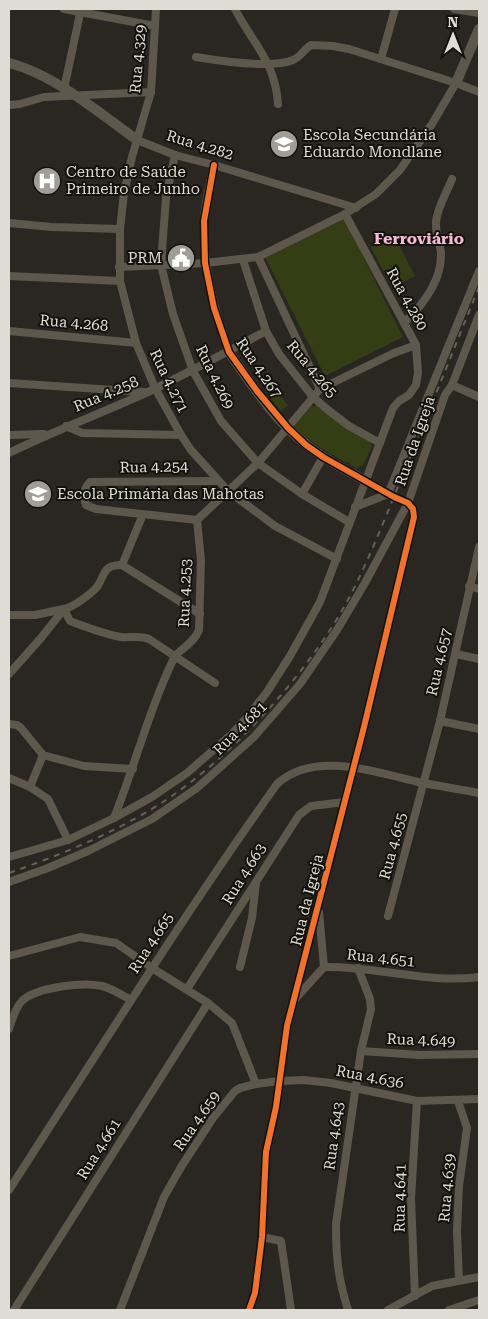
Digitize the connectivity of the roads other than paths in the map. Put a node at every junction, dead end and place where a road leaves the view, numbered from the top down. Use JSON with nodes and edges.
{"nodes":[{"id":1,"x":64,"y":9,"type":"edge"},
{"id":2,"x":156,"y":9,"type":"edge"},
{"id":3,"x":235,"y":9,"type":"edge"},
{"id":4,"x":395,"y":9,"type":"edge"},
{"id":5,"x":454,"y":9,"type":"edge"},
{"id":6,"x":81,"y":11,"type":"edge"},
{"id":7,"x":479,"y":13,"type":"edge"},
{"id":8,"x":155,"y":26,"type":"junction"},
{"id":9,"x":479,"y":29,"type":"edge"},
{"id":10,"x":196,"y":57,"type":"dead end"},
{"id":11,"x":381,"y":59,"type":"junction"},
{"id":12,"x":9,"y":63,"type":"edge"},
{"id":13,"x":268,"y":64,"type":"junction"},
{"id":14,"x":456,"y":82,"type":"junction"},
{"id":15,"x":68,"y":92,"type":"junction"},
{"id":16,"x":479,"y":92,"type":"edge"},
{"id":17,"x":150,"y":95,"type":"junction"},
{"id":18,"x":278,"y":104,"type":"dead end"},
{"id":19,"x":9,"y":105,"type":"edge"},
{"id":20,"x":137,"y":140,"type":"junction"},
{"id":21,"x":175,"y":155,"type":"junction"},
{"id":22,"x":214,"y":165,"type":"junction"},
{"id":23,"x":452,"y":178,"type":"dead end"},
{"id":24,"x":356,"y":208,"type":"junction"},
{"id":25,"x":345,"y":214,"type":"junction"},
{"id":26,"x":9,"y":222,"type":"edge"},
{"id":27,"x":120,"y":229,"type":"junction"},
{"id":28,"x":258,"y":257,"type":"junction"},
{"id":29,"x":244,"y":260,"type":"junction"},
{"id":30,"x":205,"y":263,"type":"junction"},
{"id":31,"x":161,"y":265,"type":"junction"},
{"id":32,"x":119,"y":267,"type":"junction"},
{"id":33,"x":479,"y":271,"type":"edge"},
{"id":34,"x":9,"y":276,"type":"edge"},
{"id":35,"x":120,"y":281,"type":"junction"},
{"id":36,"x":479,"y":315,"type":"edge"},
{"id":37,"x":404,"y":323,"type":"junction"},
{"id":38,"x":9,"y":331,"type":"edge"},
{"id":39,"x":266,"y":331,"type":"junction"},
{"id":40,"x":136,"y":343,"type":"junction"},
{"id":41,"x":416,"y":345,"type":"junction"},
{"id":42,"x":229,"y":352,"type":"junction"},
{"id":43,"x":193,"y":371,"type":"junction"},
{"id":44,"x":9,"y":383,"type":"edge"},
{"id":45,"x":452,"y":385,"type":"junction"},
{"id":46,"x":155,"y":388,"type":"junction"},
{"id":47,"x":320,"y":389,"type":"junction"},
{"id":48,"x":147,"y":392,"type":"junction"},
{"id":49,"x":313,"y":397,"type":"junction"},
{"id":50,"x":479,"y":397,"type":"edge"},
{"id":51,"x":66,"y":426,"type":"junction"},
{"id":52,"x":288,"y":428,"type":"junction"},
{"id":53,"x":48,"y":434,"type":"junction"},
{"id":54,"x":9,"y":435,"type":"edge"},
{"id":55,"x":181,"y":435,"type":"junction"},
{"id":56,"x":380,"y":442,"type":"junction"},
{"id":57,"x":9,"y":453,"type":"edge"},
{"id":58,"x":323,"y":457,"type":"junction"},
{"id":59,"x":258,"y":463,"type":"junction"},
{"id":60,"x":218,"y":481,"type":"junction"},
{"id":61,"x":366,"y":481,"type":"junction"},
{"id":62,"x":228,"y":491,"type":"junction"},
{"id":63,"x":302,"y":494,"type":"junction"},
{"id":64,"x":388,"y":494,"type":"junction"},
{"id":65,"x":410,"y":504,"type":"junction"},
{"id":66,"x":355,"y":507,"type":"junction"},
{"id":67,"x":141,"y":518,"type":"dead end"},
{"id":68,"x":198,"y":520,"type":"junction"},
{"id":69,"x":349,"y":522,"type":"junction"},
{"id":70,"x":479,"y":547,"type":"edge"},
{"id":71,"x":338,"y":559,"type":"junction"},
{"id":72,"x":122,"y":565,"type":"junction"},
{"id":73,"x":469,"y":586,"type":"junction"},
{"id":74,"x":479,"y":589,"type":"edge"},
{"id":75,"x":64,"y":610,"type":"junction"},
{"id":76,"x":200,"y":614,"type":"junction"},
{"id":77,"x":9,"y":615,"type":"edge"},
{"id":78,"x":456,"y":654,"type":"junction"},
{"id":79,"x":176,"y":656,"type":"junction"},
{"id":80,"x":479,"y":659,"type":"edge"},
{"id":81,"x":9,"y":674,"type":"edge"},
{"id":82,"x":215,"y":683,"type":"dead end"},
{"id":83,"x":440,"y":721,"type":"junction"},
{"id":84,"x":9,"y":724,"type":"edge"},
{"id":85,"x":479,"y":729,"type":"edge"},
{"id":86,"x":42,"y":755,"type":"junction"},
{"id":87,"x":132,"y":768,"type":"junction"},
{"id":88,"x":354,"y":768,"type":"junction"},
{"id":89,"x":9,"y":778,"type":"edge"},
{"id":90,"x":423,"y":783,"type":"junction"},
{"id":91,"x":30,"y":787,"type":"junction"},
{"id":92,"x":479,"y":793,"type":"edge"},
{"id":93,"x":345,"y":802,"type":"junction"},
{"id":94,"x":114,"y":818,"type":"junction"},
{"id":95,"x":68,"y":840,"type":"junction"},
{"id":96,"x":9,"y":858,"type":"edge"},
{"id":97,"x":256,"y":881,"type":"junction"},
{"id":98,"x":9,"y":882,"type":"edge"},
{"id":99,"x":318,"y":906,"type":"junction"},
{"id":100,"x":388,"y":916,"type":"dead end"},
{"id":101,"x":9,"y":956,"type":"edge"},
{"id":102,"x":240,"y":967,"type":"dead end"},
{"id":103,"x":324,"y":967,"type":"junction"},
{"id":104,"x":152,"y":968,"type":"junction"},
{"id":105,"x":358,"y":968,"type":"junction"},
{"id":106,"x":479,"y":977,"type":"edge"},
{"id":107,"x":187,"y":990,"type":"junction"},
{"id":108,"x":130,"y":999,"type":"junction"},
{"id":109,"x":295,"y":999,"type":"junction"},
{"id":110,"x":208,"y":1002,"type":"junction"},
{"id":111,"x":9,"y":1029,"type":"edge"},
{"id":112,"x":361,"y":1051,"type":"junction"},
{"id":113,"x":479,"y":1054,"type":"edge"},
{"id":114,"x":279,"y":1081,"type":"junction"},
{"id":115,"x":256,"y":1084,"type":"junction"},
{"id":116,"x":355,"y":1088,"type":"junction"},
{"id":117,"x":479,"y":1099,"type":"edge"},
{"id":118,"x":417,"y":1101,"type":"junction"},
{"id":119,"x":458,"y":1101,"type":"junction"},
{"id":120,"x":9,"y":1174,"type":"edge"},
{"id":121,"x":16,"y":1179,"type":"junction"},
{"id":122,"x":9,"y":1190,"type":"edge"},
{"id":123,"x":262,"y":1236,"type":"junction"},
{"id":124,"x":479,"y":1277,"type":"edge"},
{"id":125,"x":459,"y":1280,"type":"junction"},
{"id":126,"x":414,"y":1296,"type":"junction"},
{"id":127,"x":479,"y":1300,"type":"edge"},
{"id":128,"x":14,"y":1310,"type":"edge"},
{"id":129,"x":120,"y":1310,"type":"edge"},
{"id":130,"x":249,"y":1310,"type":"edge"},
{"id":131,"x":291,"y":1310,"type":"edge"},
{"id":132,"x":348,"y":1310,"type":"edge"},
{"id":133,"x":388,"y":1310,"type":"edge"},
{"id":134,"x":449,"y":1310,"type":"edge"}],
"edges":[{"from":1,"to":6,"type":"street"},
{"from":2,"to":8,"type":"street","name":"Rua 4.329"},
{"from":3,"to":13,"type":"street"},
{"from":4,"to":11,"type":"street"},
{"from":5,"to":7,"type":"street"},
{"from":6,"to":8,"type":"street"},
{"from":6,"to":15,"type":"street"},
{"from":8,"to":17,"type":"street","name":"Rua 4.329"},
{"from":9,"to":14,"type":"street"},
{"from":10,"to":13,"type":"street"},
{"from":11,"to":13,"type":"street"},
{"from":11,"to":14,"type":"street"},
{"from":12,"to":15,"type":"street","name":"Rua 4.282"},
{"from":13,"to":18,"type":"street"},
{"from":14,"to":16,"type":"street"},
{"from":14,"to":24,"type":"street"},
{"from":15,"to":17,"type":"street"},
{"from":15,"to":19,"type":"street"},
{"from":15,"to":20,"type":"street","name":"Rua 4.282"},
{"from":17,"to":20,"type":"street","name":"Rua 4.329"},
{"from":20,"to":21,"type":"street","name":"Rua 4.282"},
{"from":20,"to":27,"type":"street","name":"Rua 4.271"},
{"from":21,"to":22,"type":"street","name":"Rua 4.282"},
{"from":21,"to":31,"type":"street","name":"Rua 4.269"},
{"from":22,"to":24,"type":"street","name":"Rua 4.282"},
{"from":22,"to":30,"type":"street","name":"Rua 4.267"},
{"from":23,"to":37,"type":"street"},
{"from":24,"to":25,"type":"street"},
{"from":25,"to":28,"type":"street"},
{"from":25,"to":37,"type":"street","name":"Rua 4.280"},
{"from":26,"to":27,"type":"street"},
{"from":27,"to":32,"type":"street","name":"Rua 4.271"},
{"from":28,"to":29,"type":"street"},
{"from":28,"to":47,"type":"street"},
{"from":29,"to":30,"type":"street"},
{"from":29,"to":39,"type":"street","name":"Rua 4.265"},
{"from":30,"to":31,"type":"street"},
{"from":30,"to":42,"type":"street","name":"Rua 4.267"},
{"from":31,"to":32,"type":"street"},
{"from":31,"to":43,"type":"street","name":"Rua 4.269"},
{"from":32,"to":35,"type":"street","name":"Rua 4.271"},
{"from":33,"to":64,"type":"street"},
{"from":34,"to":35,"type":"street"},
{"from":35,"to":40,"type":"street","name":"Rua 4.271"},
{"from":36,"to":45,"type":"street","name":"Rua da Igreja"},
{"from":37,"to":41,"type":"street","name":"Rua 4.280"},
{"from":38,"to":40,"type":"street","name":"Rua 4.268"},
{"from":39,"to":42,"type":"street","name":"Rua 4.258"},
{"from":39,"to":49,"type":"street","name":"Rua 4.265"},
{"from":40,"to":46,"type":"street","name":"Rua 4.271"},
{"from":41,"to":47,"type":"street"},
{"from":41,"to":56,"type":"street"},
{"from":42,"to":43,"type":"street","name":"Rua 4.258"},
{"from":42,"to":52,"type":"street","name":"Rua 4.267"},
{"from":43,"to":46,"type":"street","name":"Rua 4.258"},
{"from":43,"to":59,"type":"street","name":"Rua 4.269"},
{"from":44,"to":48,"type":"street"},
{"from":45,"to":50,"type":"street"},
{"from":45,"to":65,"type":"street","name":"Rua da Igreja"},
{"from":46,"to":48,"type":"street","name":"Rua 4.258"},
{"from":46,"to":55,"type":"street","name":"Rua 4.271"},
{"from":47,"to":49,"type":"street"},
{"from":48,"to":51,"type":"street","name":"Rua 4.258"},
{"from":49,"to":52,"type":"street"},
{"from":49,"to":56,"type":"street","name":"Rua 4.265"},
{"from":51,"to":53,"type":"street","name":"Rua 4.258"},
{"from":51,"to":55,"type":"street"},
{"from":52,"to":58,"type":"street","name":"Rua 4.267"},
{"from":52,"to":59,"type":"street"},
{"from":53,"to":54,"type":"street"},
{"from":53,"to":57,"type":"street","name":"Rua 4.258"},
{"from":55,"to":60,"type":"street","name":"Rua 4.271"},
{"from":56,"to":61,"type":"street"},
{"from":58,"to":61,"type":"street","name":"Rua 4.267"},
{"from":58,"to":63,"type":"street"},
{"from":59,"to":62,"type":"street"},
{"from":59,"to":63,"type":"street","name":"Rua 4.269"},
{"from":60,"to":62,"type":"street","name":"Rua 4.271"},
{"from":60,"to":68,"type":"street","name":"Rua 4.254"},
{"from":61,"to":64,"type":"street"},
{"from":61,"to":66,"type":"street"},
{"from":62,"to":68,"type":"street"},
{"from":62,"to":71,"type":"street","name":"Rua 4.271"},
{"from":63,"to":69,"type":"street","name":"Rua 4.269"},
{"from":64,"to":65,"type":"street"},
{"from":64,"to":66,"type":"street"},
{"from":65,"to":88,"type":"street","name":"Rua da Igreja"},
{"from":65,"to":98,"type":"street","name":"Rua 4.681"},
{"from":66,"to":69,"type":"street"},
{"from":67,"to":72,"type":"street"},
{"from":68,"to":76,"type":"street","name":"Rua 4.253"},
{"from":69,"to":71,"type":"street"},
{"from":70,"to":73,"type":"street","name":"Rua 4.657"},
{"from":71,"to":94,"type":"street"},
{"from":72,"to":75,"type":"street"},
{"from":72,"to":76,"type":"street"},
{"from":73,"to":74,"type":"street"},
{"from":73,"to":78,"type":"street","name":"Rua 4.657"},
{"from":75,"to":77,"type":"street"},
{"from":75,"to":79,"type":"street"},
{"from":75,"to":81,"type":"street"},
{"from":76,"to":79,"type":"street","name":"Rua 4.253"},
{"from":78,"to":80,"type":"street"},
{"from":78,"to":83,"type":"street","name":"Rua 4.657"},
{"from":79,"to":82,"type":"street"},
{"from":79,"to":87,"type":"street","name":"Rua 4.253"},
{"from":83,"to":85,"type":"street"},
{"from":83,"to":90,"type":"street","name":"Rua 4.657"},
{"from":84,"to":86,"type":"street"},
{"from":86,"to":87,"type":"street"},
{"from":86,"to":91,"type":"street"},
{"from":87,"to":94,"type":"street","name":"Rua 4.253"},
{"from":88,"to":90,"type":"street","name":"Rua 4.665"},
{"from":88,"to":93,"type":"street","name":"Rua da Igreja"},
{"from":88,"to":104,"type":"street","name":"Rua 4.665"},
{"from":89,"to":91,"type":"street"},
{"from":90,"to":92,"type":"street","name":"Rua 4.665"},
{"from":90,"to":100,"type":"street","name":"Rua 4.655"},
{"from":91,"to":95,"type":"street"},
{"from":93,"to":97,"type":"street","name":"Rua 4.663"},
{"from":93,"to":99,"type":"street","name":"Rua da Igreja"},
{"from":94,"to":95,"type":"street"},
{"from":95,"to":96,"type":"street"},
{"from":97,"to":102,"type":"street"},
{"from":97,"to":107,"type":"street","name":"Rua 4.663"},
{"from":99,"to":103,"type":"street"},
{"from":99,"to":109,"type":"street","name":"Rua da Igreja"},
{"from":101,"to":104,"type":"street"},
{"from":103,"to":105,"type":"street","name":"Rua 4.651"},
{"from":103,"to":109,"type":"street","name":"Rua 4.651"},
{"from":104,"to":107,"type":"street"},
{"from":104,"to":108,"type":"street","name":"Rua 4.665"},
{"from":105,"to":106,"type":"street","name":"Rua 4.651"},
{"from":105,"to":112,"type":"street","name":"Rua 4.643"},
{"from":107,"to":110,"type":"street"},
{"from":108,"to":111,"type":"street"},
{"from":108,"to":121,"type":"street","name":"Rua 4.665"},
{"from":109,"to":114,"type":"street","name":"Rua da Igreja"},
{"from":110,"to":115,"type":"street"},
{"from":110,"to":128,"type":"street","name":"Rua 4.661"},
{"from":112,"to":113,"type":"street","name":"Rua 4.649"},
{"from":112,"to":116,"type":"street","name":"Rua 4.643"},
{"from":114,"to":115,"type":"street","name":"Rua 4.636"},
{"from":114,"to":116,"type":"street","name":"Rua 4.636"},
{"from":114,"to":123,"type":"street","name":"Rua da Igreja"},
{"from":115,"to":129,"type":"street","name":"Rua 4.659"},
{"from":116,"to":118,"type":"street","name":"Rua 4.636"},
{"from":116,"to":132,"type":"street","name":"Rua 4.643"},
{"from":117,"to":119,"type":"street","name":"Rua 4.636"},
{"from":118,"to":119,"type":"street","name":"Rua 4.636"},
{"from":118,"to":126,"type":"street","name":"Rua 4.641"},
{"from":119,"to":125,"type":"street","name":"Rua 4.639"},
{"from":120,"to":121,"type":"street"},
{"from":121,"to":122,"type":"street","name":"Rua 4.665"},
{"from":123,"to":130,"type":"street","name":"Rua da Igreja"},
{"from":123,"to":131,"type":"street"},
{"from":124,"to":125,"type":"street"},
{"from":125,"to":126,"type":"street"},
{"from":126,"to":133,"type":"street"},
{"from":127,"to":134,"type":"street"}]}
